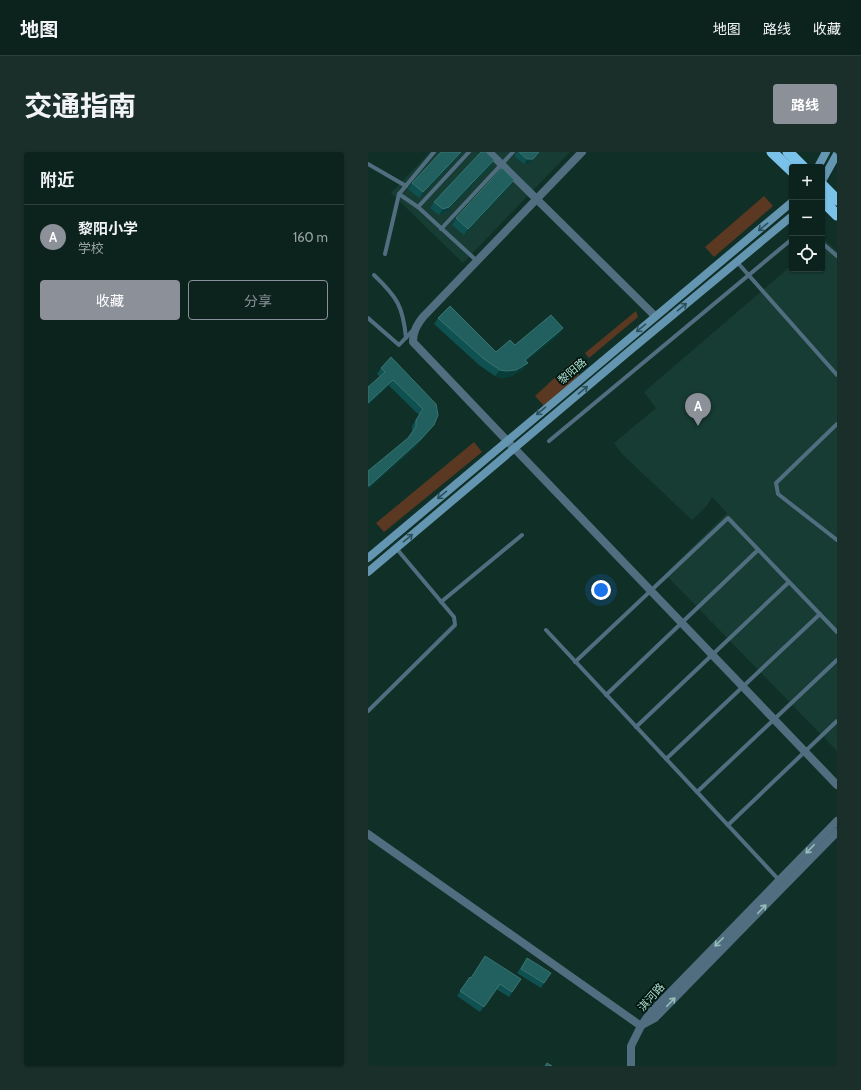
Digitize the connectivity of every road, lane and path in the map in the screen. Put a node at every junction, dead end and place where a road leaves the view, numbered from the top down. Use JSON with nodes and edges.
{"nodes":[{"id":1,"x":434,"y":152,"type":"edge"},
{"id":2,"x":469,"y":152,"type":"edge"},
{"id":3,"x":489,"y":152,"type":"edge"},
{"id":4,"x":513,"y":152,"type":"edge"},
{"id":5,"x":582,"y":152,"type":"edge"},
{"id":6,"x":772,"y":152,"type":"edge"},
{"id":7,"x":788,"y":152,"type":"edge"},
{"id":8,"x":826,"y":152,"type":"edge"},
{"id":9,"x":837,"y":154,"type":"edge"},
{"id":10,"x":368,"y":164,"type":"edge"},
{"id":11,"x":502,"y":164,"type":"junction"},
{"id":12,"x":800,"y":164,"type":"edge"},
{"id":13,"x":820,"y":164,"type":"edge"},
{"id":14,"x":789,"y":168,"type":"edge"},
{"id":15,"x":825,"y":176,"type":"edge"},
{"id":16,"x":406,"y":186,"type":"junction"},
{"id":17,"x":825,"y":188,"type":"edge"},
{"id":18,"x":399,"y":194,"type":"junction"},
{"id":19,"x":537,"y":198,"type":"junction"},
{"id":20,"x":837,"y":200,"type":"edge"},
{"id":21,"x":825,"y":203,"type":"edge"},
{"id":22,"x":789,"y":204,"type":"edge"},
{"id":23,"x":418,"y":207,"type":"junction"},
{"id":24,"x":837,"y":215,"type":"edge"},
{"id":25,"x":789,"y":219,"type":"edge"},
{"id":26,"x":442,"y":228,"type":"junction"},
{"id":27,"x":789,"y":242,"type":"edge"},
{"id":28,"x":825,"y":246,"type":"edge"},
{"id":29,"x":385,"y":254,"type":"dead end"},
{"id":30,"x":837,"y":256,"type":"edge"},
{"id":31,"x":477,"y":261,"type":"junction"},
{"id":32,"x":737,"y":262,"type":"junction"},
{"id":33,"x":374,"y":275,"type":"dead end"},
{"id":34,"x":748,"y":276,"type":"junction"},
{"id":35,"x":655,"y":316,"type":"junction"},
{"id":36,"x":368,"y":318,"type":"edge"},
{"id":37,"x":415,"y":328,"type":"junction"},
{"id":38,"x":406,"y":338,"type":"junction"},
{"id":39,"x":837,"y":375,"type":"edge"},
{"id":40,"x":837,"y":424,"type":"edge"},
{"id":41,"x":507,"y":440,"type":"junction"},
{"id":42,"x":549,"y":441,"type":"dead end"},
{"id":43,"x":514,"y":448,"type":"junction"},
{"id":44,"x":522,"y":535,"type":"dead end"},
{"id":45,"x":837,"y":540,"type":"edge"},
{"id":46,"x":396,"y":548,"type":"junction"},
{"id":47,"x":758,"y":550,"type":"junction"},
{"id":48,"x":368,"y":558,"type":"edge"},
{"id":49,"x":368,"y":572,"type":"edge"},
{"id":50,"x":789,"y":582,"type":"junction"},
{"id":51,"x":651,"y":591,"type":"junction"},
{"id":52,"x":442,"y":602,"type":"junction"},
{"id":53,"x":820,"y":614,"type":"junction"},
{"id":54,"x":682,"y":623,"type":"junction"},
{"id":55,"x":546,"y":630,"type":"dead end"},
{"id":56,"x":837,"y":632,"type":"edge"},
{"id":57,"x":712,"y":655,"type":"junction"},
{"id":58,"x":837,"y":660,"type":"edge"},
{"id":59,"x":575,"y":662,"type":"junction"},
{"id":60,"x":743,"y":687,"type":"junction"},
{"id":61,"x":606,"y":695,"type":"junction"},
{"id":62,"x":368,"y":711,"type":"edge"},
{"id":63,"x":774,"y":720,"type":"junction"},
{"id":64,"x":837,"y":721,"type":"edge"},
{"id":65,"x":636,"y":727,"type":"junction"},
{"id":66,"x":805,"y":752,"type":"junction"},
{"id":67,"x":666,"y":759,"type":"junction"},
{"id":68,"x":837,"y":785,"type":"edge"},
{"id":69,"x":697,"y":792,"type":"junction"},
{"id":70,"x":837,"y":821,"type":"edge"},
{"id":71,"x":728,"y":825,"type":"junction"},
{"id":72,"x":837,"y":832,"type":"edge"},
{"id":73,"x":368,"y":834,"type":"edge"},
{"id":74,"x":780,"y":881,"type":"junction"},
{"id":75,"x":641,"y":1026,"type":"junction"},
{"id":76,"x":631,"y":1066,"type":"edge"}],
"edges":[{"from":1,"to":16,"type":"lane"},
{"from":2,"to":23,"type":"lane"},
{"from":3,"to":11,"type":"street"},
{"from":4,"to":11,"type":"lane"},
{"from":5,"to":19,"type":"street"},
{"from":6,"to":14,"type":"highway"},
{"from":7,"to":12,"type":"highway"},
{"from":8,"to":13,"type":"main road"},
{"from":9,"to":15,"type":"main road"},
{"from":10,"to":16,"type":"lane"},
{"from":11,"to":19,"type":"street"},
{"from":11,"to":26,"type":"lane"},
{"from":16,"to":18,"type":"lane"},
{"from":17,"to":20,"type":"highway"},
{"from":18,"to":23,"type":"lane"},
{"from":18,"to":29,"type":"lane"},
{"from":19,"to":31,"type":"street"},
{"from":19,"to":35,"type":"street"},
{"from":21,"to":24,"type":"highway"},
{"from":22,"to":35,"type":"main road","name":"黎阳路","one_way":true},
{"from":23,"to":26,"type":"lane"},
{"from":25,"to":32,"type":"main road","name":"黎阳路"},
{"from":26,"to":31,"type":"lane"},
{"from":27,"to":34,"type":"lane"},
{"from":28,"to":30,"type":"lane"},
{"from":31,"to":37,"type":"street"},
{"from":32,"to":34,"type":"lane"},
{"from":43,"to":32,"type":"main road","name":"黎阳路","one_way":true},
{"from":33,"to":38,"type":"lane"},
{"from":34,"to":39,"type":"lane"},
{"from":34,"to":42,"type":"lane"},
{"from":35,"to":41,"type":"main road","name":"黎阳路","one_way":true},
{"from":36,"to":38,"type":"lane"},
{"from":37,"to":38,"type":"lane"},
{"from":37,"to":41,"type":"street"},
{"from":40,"to":45,"type":"lane"},
{"from":41,"to":43,"type":"street"},
{"from":41,"to":48,"type":"main road","name":"黎阳路","one_way":true},
{"from":46,"to":43,"type":"main road","name":"黎阳路","one_way":true},
{"from":43,"to":51,"type":"street"},
{"from":44,"to":52,"type":"lane"},
{"from":46,"to":49,"type":"main road","name":"黎阳路"},
{"from":46,"to":52,"type":"lane"},
{"from":47,"to":50,"type":"lane"},
{"from":47,"to":51,"type":"lane"},
{"from":47,"to":54,"type":"lane"},
{"from":50,"to":53,"type":"lane"},
{"from":50,"to":57,"type":"lane"},
{"from":51,"to":54,"type":"street"},
{"from":51,"to":59,"type":"lane"},
{"from":52,"to":62,"type":"lane"},
{"from":53,"to":56,"type":"lane"},
{"from":53,"to":60,"type":"lane"},
{"from":54,"to":57,"type":"street"},
{"from":54,"to":61,"type":"lane"},
{"from":55,"to":59,"type":"lane"},
{"from":57,"to":60,"type":"street"},
{"from":57,"to":65,"type":"lane"},
{"from":58,"to":63,"type":"lane"},
{"from":59,"to":61,"type":"lane"},
{"from":60,"to":63,"type":"street"},
{"from":60,"to":67,"type":"lane"},
{"from":61,"to":65,"type":"lane"},
{"from":63,"to":66,"type":"street"},
{"from":63,"to":69,"type":"lane"},
{"from":64,"to":66,"type":"lane"},
{"from":65,"to":67,"type":"lane"},
{"from":66,"to":68,"type":"street"},
{"from":66,"to":71,"type":"lane"},
{"from":67,"to":69,"type":"lane"},
{"from":69,"to":71,"type":"lane"},
{"from":70,"to":74,"type":"street","name":"淇河路","one_way":true},
{"from":71,"to":74,"type":"lane"},
{"from":75,"to":72,"type":"street","name":"淇河路","one_way":true},
{"from":73,"to":75,"type":"street"},
{"from":74,"to":75,"type":"street","name":"淇河路","one_way":true},
{"from":75,"to":76,"type":"street"}]}
